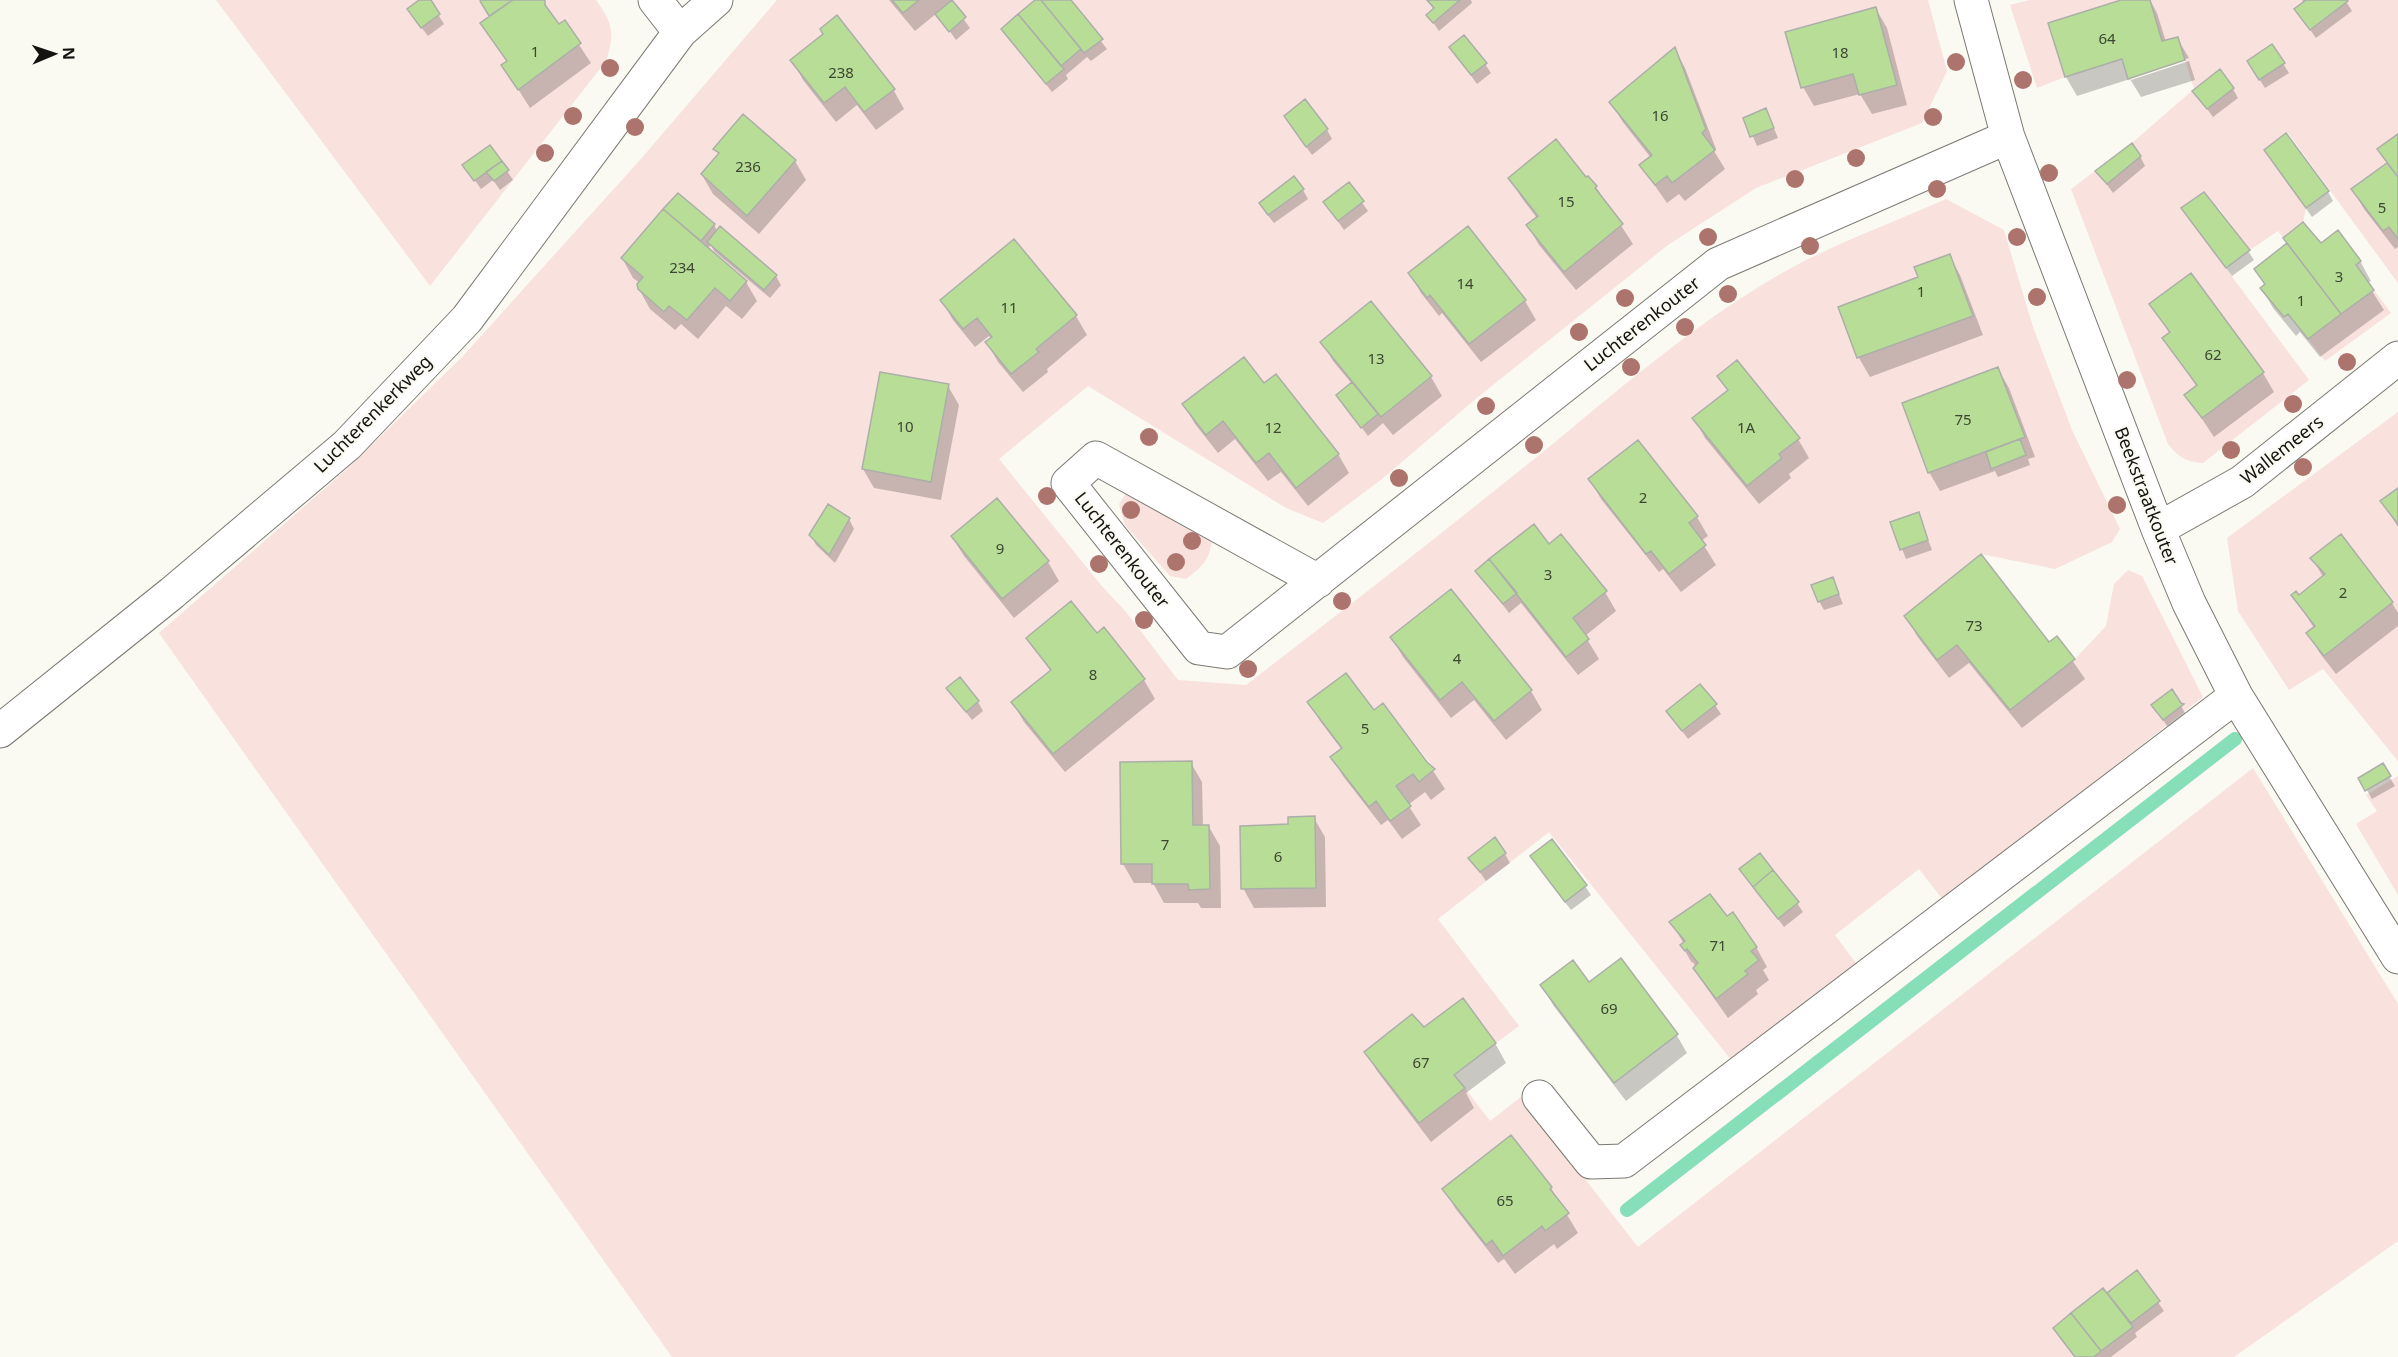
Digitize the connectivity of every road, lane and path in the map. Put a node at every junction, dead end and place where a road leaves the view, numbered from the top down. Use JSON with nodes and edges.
{"nodes":[{"id":1,"x":655,"y":0,"type":"edge"},
{"id":2,"x":716,"y":0,"type":"edge"},
{"id":3,"x":1971,"y":0,"type":"edge"},
{"id":4,"x":680,"y":32,"type":"junction"},
{"id":5,"x":2008,"y":137,"type":"junction"},
{"id":6,"x":2398,"y":358,"type":"edge"},
{"id":7,"x":2158,"y":529,"type":"junction"},
{"id":8,"x":1318,"y":581,"type":"junction"},
{"id":9,"x":2236,"y":696,"type":"junction"},
{"id":10,"x":0,"y":731,"type":"edge"},
{"id":11,"x":2398,"y":957,"type":"edge"},
{"id":12,"x":1539,"y":1097,"type":"dead end"}],
"edges":[{"from":1,"to":4,"type":"street"},
{"from":2,"to":4,"type":"street","name":"Luchterenkerkweg"},
{"from":3,"to":5,"type":"street","name":"Beekstraatkouter"},
{"from":4,"to":10,"type":"street","name":"Luchterenkerkweg"},
{"from":5,"to":7,"type":"street","name":"Beekstraatkouter"},
{"from":5,"to":8,"type":"street","name":"Luchterenkouter"},
{"from":6,"to":7,"type":"street","name":"Wallemeers"},
{"from":7,"to":9,"type":"street","name":"Beekstraatkouter"},
{"from":8,"to":8,"type":"street","name":"Luchterenkouter"},
{"from":9,"to":11,"type":"street","name":"Beekstraatkouter"},
{"from":9,"to":12,"type":"street"}]}
